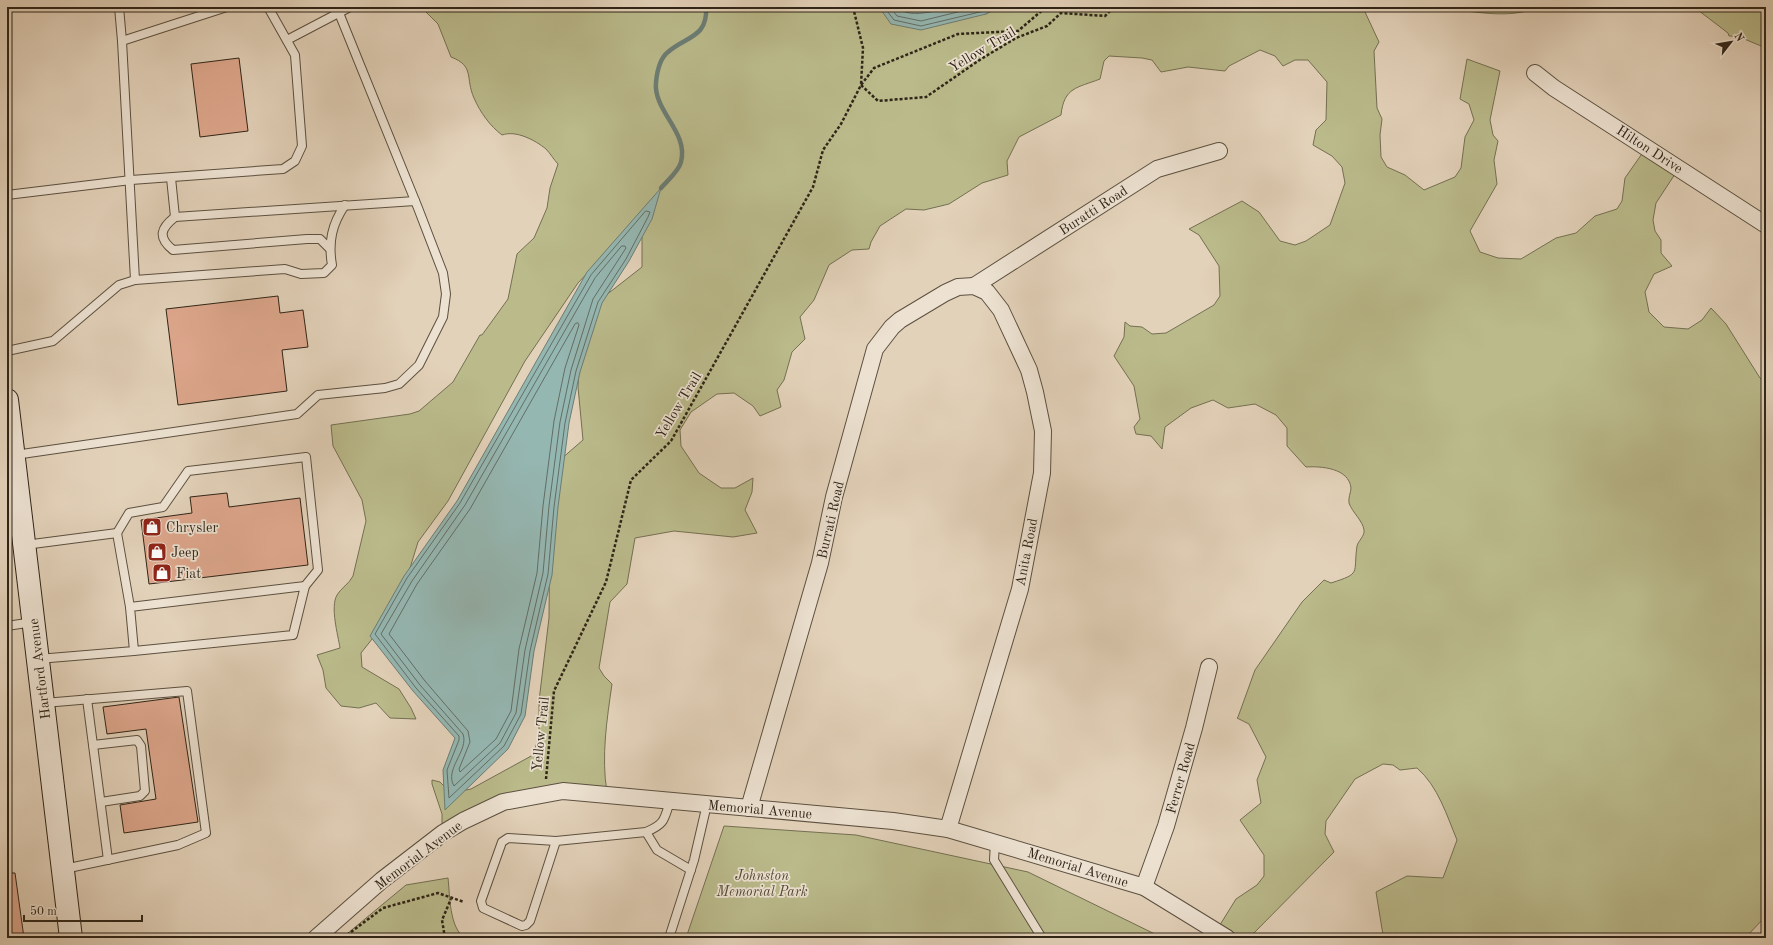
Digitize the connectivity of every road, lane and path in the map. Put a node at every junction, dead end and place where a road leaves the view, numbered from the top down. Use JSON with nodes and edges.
{"nodes":[{"id":1,"x":119,"y":7,"type":"edge"},
{"id":2,"x":227,"y":7,"type":"edge"},
{"id":3,"x":268,"y":7,"type":"edge"},
{"id":4,"x":350,"y":7,"type":"edge"},
{"id":5,"x":853,"y":7,"type":"edge"},
{"id":6,"x":1046,"y":7,"type":"edge"},
{"id":7,"x":1114,"y":7,"type":"edge"},
{"id":8,"x":339,"y":13,"type":"junction"},
{"id":9,"x":287,"y":40,"type":"junction"},
{"id":10,"x":122,"y":41,"type":"junction"},
{"id":11,"x":1535,"y":73,"type":"dead end"},
{"id":12,"x":861,"y":85,"type":"junction"},
{"id":13,"x":1219,"y":151,"type":"dead end"},
{"id":14,"x":170,"y":178,"type":"junction"},
{"id":15,"x":131,"y":180,"type":"junction"},
{"id":16,"x":7,"y":194,"type":"edge"},
{"id":17,"x":415,"y":201,"type":"junction"},
{"id":18,"x":345,"y":205,"type":"junction"},
{"id":19,"x":175,"y":217,"type":"junction"},
{"id":20,"x":1766,"y":225,"type":"edge"},
{"id":21,"x":329,"y":248,"type":"junction"},
{"id":22,"x":136,"y":280,"type":"junction"},
{"id":23,"x":974,"y":286,"type":"junction"},
{"id":24,"x":7,"y":351,"type":"edge"},
{"id":25,"x":8,"y":412,"type":"edge"},
{"id":26,"x":13,"y":455,"type":"junction"},
{"id":27,"x":117,"y":533,"type":"junction"},
{"id":28,"x":24,"y":546,"type":"junction"},
{"id":29,"x":305,"y":586,"type":"junction"},
{"id":30,"x":130,"y":607,"type":"junction"},
{"id":31,"x":33,"y":622,"type":"junction"},
{"id":32,"x":7,"y":626,"type":"edge"},
{"id":33,"x":134,"y":651,"type":"junction"},
{"id":34,"x":38,"y":659,"type":"junction"},
{"id":35,"x":1209,"y":666,"type":"dead end"},
{"id":36,"x":87,"y":699,"type":"junction"},
{"id":37,"x":43,"y":703,"type":"junction"},
{"id":38,"x":93,"y":745,"type":"junction"},
{"id":39,"x":545,"y":793,"type":"junction"},
{"id":40,"x":670,"y":801,"type":"junction"},
{"id":41,"x":101,"y":802,"type":"junction"},
{"id":42,"x":707,"y":804,"type":"junction"},
{"id":43,"x":749,"y":808,"type":"junction"},
{"id":44,"x":948,"y":829,"type":"junction"},
{"id":45,"x":646,"y":832,"type":"junction"},
{"id":46,"x":556,"y":841,"type":"junction"},
{"id":47,"x":994,"y":842,"type":"junction"},
{"id":48,"x":108,"y":860,"type":"junction"},
{"id":49,"x":63,"y":870,"type":"junction"},
{"id":50,"x":691,"y":870,"type":"junction"},
{"id":51,"x":1144,"y":887,"type":"junction"},
{"id":52,"x":451,"y":899,"type":"junction"},
{"id":53,"x":464,"y":902,"type":"dead end"},
{"id":54,"x":71,"y":938,"type":"edge"},
{"id":55,"x":316,"y":938,"type":"edge"},
{"id":56,"x":343,"y":938,"type":"edge"},
{"id":57,"x":445,"y":938,"type":"edge"},
{"id":58,"x":669,"y":938,"type":"edge"},
{"id":59,"x":1042,"y":938,"type":"edge"},
{"id":60,"x":1227,"y":938,"type":"edge"}],
"edges":[{"from":1,"to":10,"type":"lane"},
{"from":2,"to":10,"type":"lane"},
{"from":3,"to":9,"type":"lane"},
{"from":4,"to":8,"type":"lane"},
{"from":5,"to":12,"type":"path","name":"Yellow Trail"},
{"from":6,"to":12,"type":"path","name":"Yellow Trail"},
{"from":7,"to":12,"type":"path","name":"Yellow Trail"},
{"from":8,"to":9,"type":"lane"},
{"from":8,"to":17,"type":"lane"},
{"from":9,"to":14,"type":"lane"},
{"from":10,"to":15,"type":"lane"},
{"from":11,"to":20,"type":"street","name":"Hilton Drive"},
{"from":12,"to":39,"type":"path","name":"Yellow Trail"},
{"from":13,"to":23,"type":"street","name":"Buratti Road"},
{"from":14,"to":15,"type":"lane"},
{"from":14,"to":19,"type":"lane"},
{"from":15,"to":16,"type":"lane"},
{"from":15,"to":22,"type":"lane"},
{"from":17,"to":18,"type":"lane"},
{"from":17,"to":26,"type":"lane"},
{"from":18,"to":19,"type":"lane"},
{"from":18,"to":21,"type":"lane"},
{"from":19,"to":21,"type":"lane"},
{"from":21,"to":22,"type":"lane"},
{"from":22,"to":24,"type":"lane"},
{"from":23,"to":43,"type":"street","name":"Burrati Road"},
{"from":23,"to":44,"type":"street","name":"Anita Road"},
{"from":25,"to":26,"type":"main road","name":"Hartford Avenue"},
{"from":26,"to":28,"type":"main road","name":"Hartford Avenue"},
{"from":27,"to":28,"type":"lane"},
{"from":27,"to":29,"type":"lane"},
{"from":27,"to":30,"type":"lane"},
{"from":28,"to":31,"type":"main road","name":"Hartford Avenue"},
{"from":29,"to":30,"type":"lane"},
{"from":29,"to":33,"type":"lane"},
{"from":30,"to":33,"type":"lane"},
{"from":31,"to":32,"type":"lane"},
{"from":31,"to":34,"type":"main road","name":"Hartford Avenue"},
{"from":33,"to":34,"type":"lane"},
{"from":34,"to":37,"type":"main road","name":"Hartford Avenue"},
{"from":35,"to":51,"type":"street","name":"Ferrer Road"},
{"from":36,"to":37,"type":"lane"},
{"from":36,"to":38,"type":"lane"},
{"from":36,"to":48,"type":"lane"},
{"from":37,"to":49,"type":"main road","name":"Hartford Avenue"},
{"from":38,"to":41,"type":"lane"},
{"from":38,"to":41,"type":"lane"},
{"from":39,"to":40,"type":"street","name":"Memorial Avenue"},
{"from":39,"to":55,"type":"street","name":"Memorial Avenue"},
{"from":40,"to":42,"type":"street","name":"Memorial Avenue"},
{"from":40,"to":45,"type":"lane"},
{"from":41,"to":48,"type":"lane"},
{"from":42,"to":43,"type":"street","name":"Memorial Avenue"},
{"from":42,"to":50,"type":"lane"},
{"from":43,"to":44,"type":"street","name":"Memorial Avenue"},
{"from":44,"to":47,"type":"street","name":"Memorial Avenue"},
{"from":45,"to":46,"type":"lane"},
{"from":45,"to":50,"type":"lane"},
{"from":46,"to":46,"type":"lane"},
{"from":47,"to":51,"type":"street","name":"Memorial Avenue"},
{"from":47,"to":59,"type":"lane"},
{"from":48,"to":49,"type":"lane"},
{"from":49,"to":54,"type":"main road","name":"Hartford Avenue"},
{"from":50,"to":58,"type":"lane"},
{"from":51,"to":60,"type":"street","name":"Memorial Avenue"},
{"from":52,"to":53,"type":"path"},
{"from":52,"to":56,"type":"path"},
{"from":52,"to":57,"type":"path"}]}
